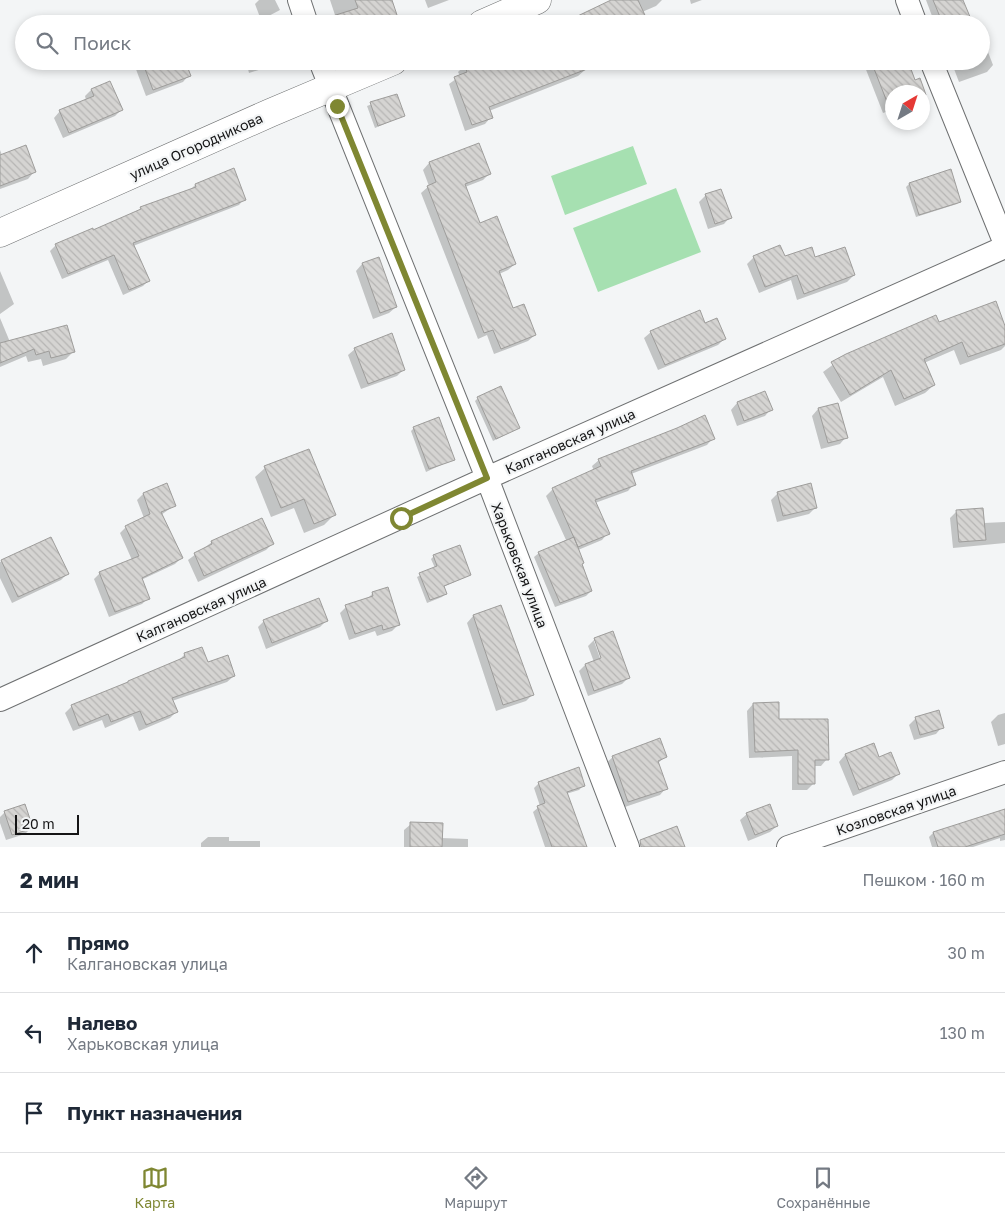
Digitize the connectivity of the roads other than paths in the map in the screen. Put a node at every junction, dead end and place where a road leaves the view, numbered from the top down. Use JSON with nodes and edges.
{"nodes":[{"id":1,"x":299,"y":0,"type":"edge"},
{"id":2,"x":537,"y":0,"type":"edge"},
{"id":3,"x":907,"y":0,"type":"edge"},
{"id":4,"x":305,"y":15,"type":"edge"},
{"id":5,"x":503,"y":15,"type":"edge"},
{"id":6,"x":913,"y":15,"type":"edge"},
{"id":7,"x":323,"y":70,"type":"edge"},
{"id":8,"x":372,"y":70,"type":"edge"},
{"id":9,"x":935,"y":70,"type":"edge"},
{"id":10,"x":330,"y":88,"type":"junction"},
{"id":11,"x":0,"y":233,"type":"edge"},
{"id":12,"x":1005,"y":246,"type":"edge"},
{"id":13,"x":487,"y":478,"type":"junction"},
{"id":14,"x":0,"y":700,"type":"edge"},
{"id":15,"x":1005,"y":772,"type":"edge"},
{"id":16,"x":628,"y":847,"type":"edge"},
{"id":17,"x":788,"y":847,"type":"edge"}],
"edges":[{"from":1,"to":4,"type":"street"},
{"from":2,"to":5,"type":"main road"},
{"from":3,"to":6,"type":"street"},
{"from":7,"to":10,"type":"street","name":"Харьковская улица"},
{"from":8,"to":10,"type":"main road","name":"улица Огородникова"},
{"from":9,"to":12,"type":"street"},
{"from":10,"to":11,"type":"main road","name":"улица Огородникова"},
{"from":10,"to":13,"type":"street","name":"Харьковская улица"},
{"from":12,"to":13,"type":"street","name":"Калгановская улица"},
{"from":13,"to":14,"type":"street","name":"Калгановская улица"},
{"from":13,"to":16,"type":"street","name":"Харьковская улица"},
{"from":15,"to":17,"type":"street","name":"Козловская улица"}]}
